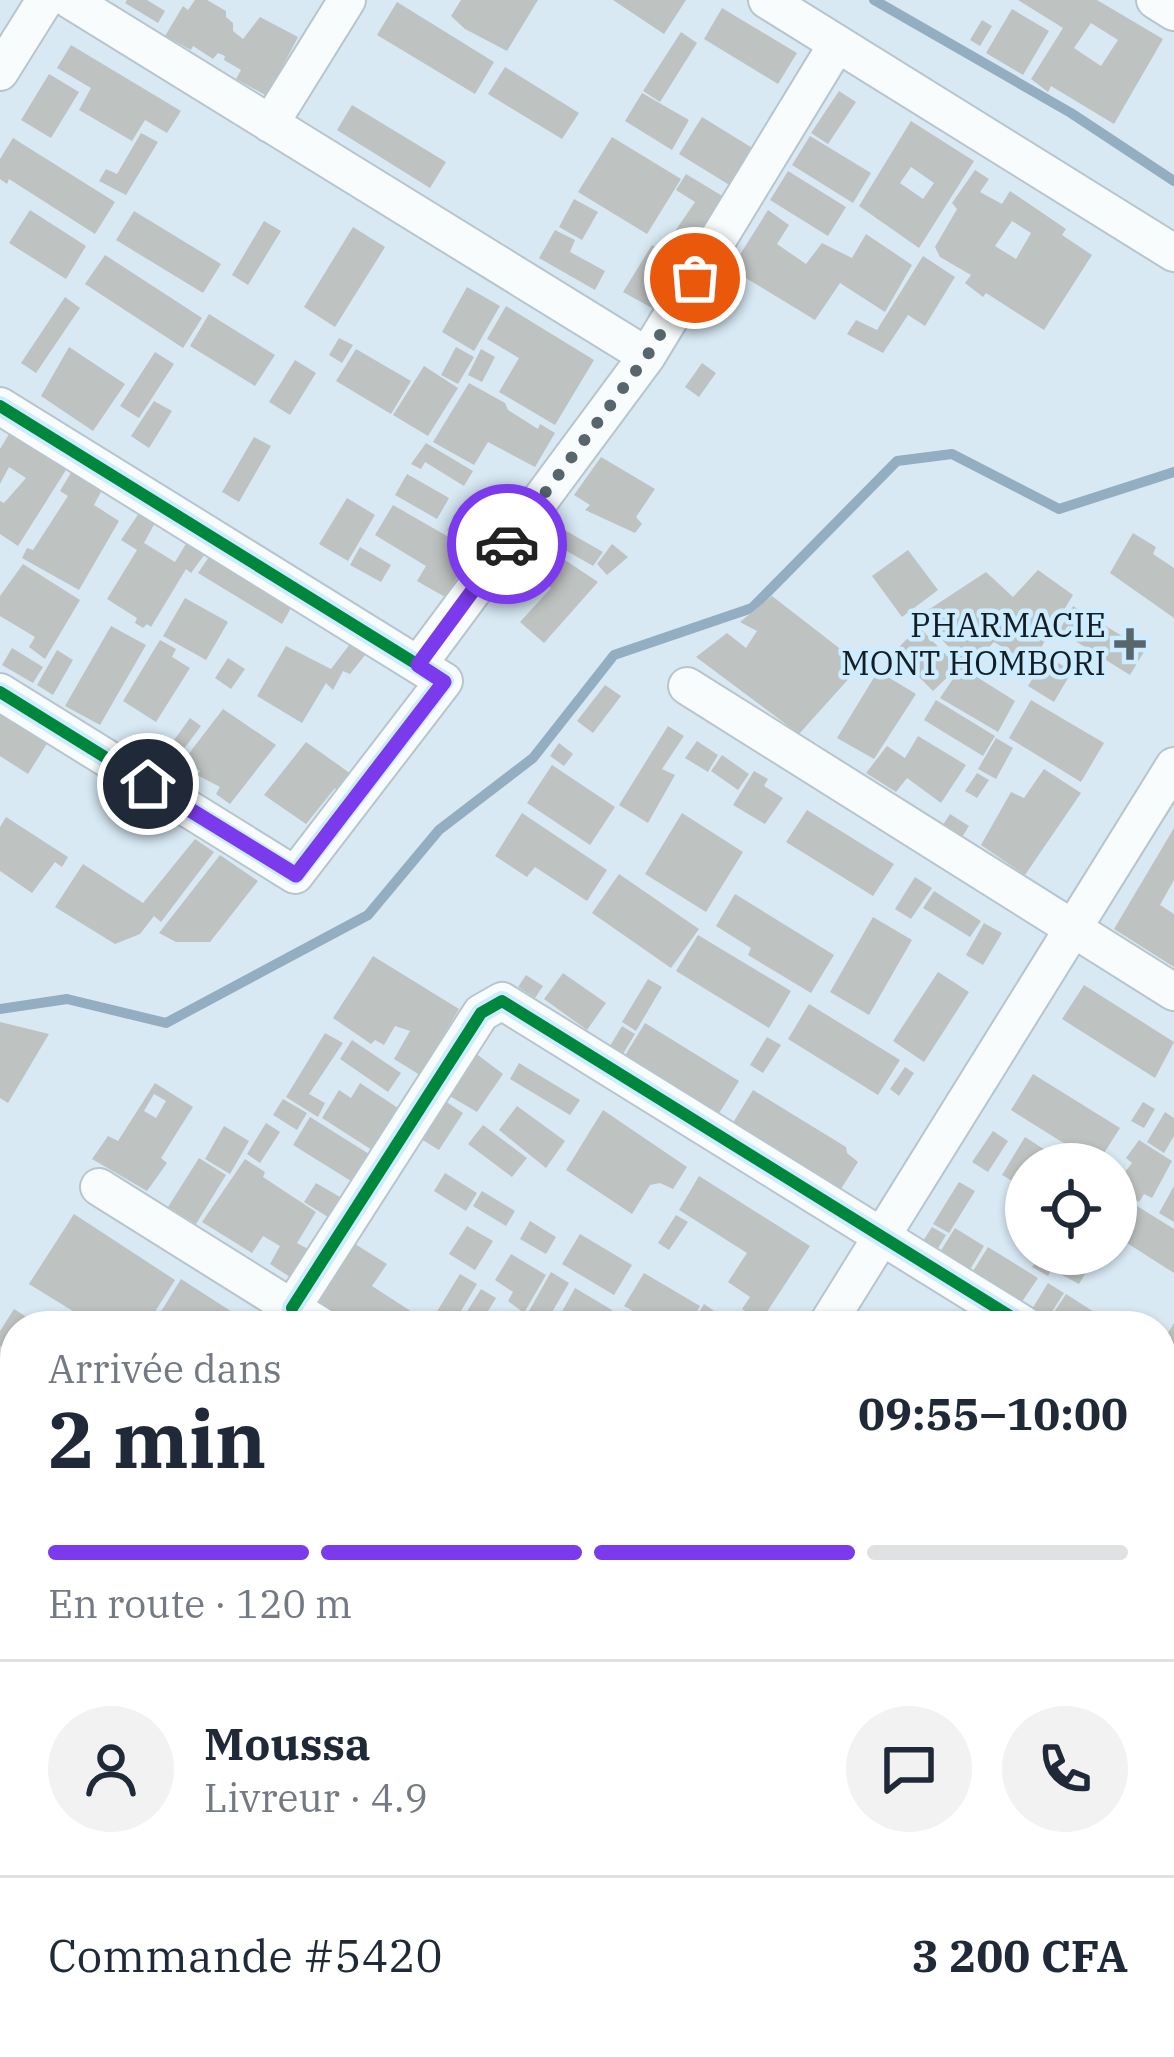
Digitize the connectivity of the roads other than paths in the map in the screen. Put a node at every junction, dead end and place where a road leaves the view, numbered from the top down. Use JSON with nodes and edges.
{"nodes":[{"id":1,"x":45,"y":0,"type":"edge"},
{"id":2,"x":70,"y":0,"type":"edge"},
{"id":3,"x":347,"y":0,"type":"edge"},
{"id":4,"x":1155,"y":0,"type":"edge"},
{"id":5,"x":778,"y":3,"type":"edge"},
{"id":6,"x":1174,"y":12,"type":"edge"},
{"id":7,"x":837,"y":44,"type":"junction"},
{"id":8,"x":0,"y":72,"type":"edge"},
{"id":9,"x":270,"y":124,"type":"junction"},
{"id":10,"x":1174,"y":253,"type":"edge"},
{"id":11,"x":647,"y":356,"type":"junction"},
{"id":12,"x":0,"y":406,"type":"edge"},
{"id":13,"x":418,"y":665,"type":"junction"},
{"id":14,"x":687,"y":686,"type":"dead end"},
{"id":15,"x":0,"y":692,"type":"edge"},
{"id":16,"x":1174,"y":766,"type":"edge"},
{"id":17,"x":1073,"y":929,"type":"junction"},
{"id":18,"x":1174,"y":992,"type":"edge"},
{"id":19,"x":99,"y":1187,"type":"dead end"},
{"id":20,"x":882,"y":1235,"type":"junction"},
{"id":21,"x":297,"y":1311,"type":"edge"},
{"id":22,"x":310,"y":1311,"type":"edge"},
{"id":23,"x":835,"y":1311,"type":"edge"},
{"id":24,"x":1002,"y":1311,"type":"edge"}],
"edges":[{"from":1,"to":8,"type":"street"},
{"from":2,"to":9,"type":"street"},
{"from":3,"to":9,"type":"street"},
{"from":4,"to":6,"type":"street"},
{"from":5,"to":7,"type":"street"},
{"from":7,"to":10,"type":"street"},
{"from":7,"to":11,"type":"street"},
{"from":9,"to":11,"type":"street"},
{"from":11,"to":13,"type":"street"},
{"from":12,"to":13,"type":"street"},
{"from":13,"to":15,"type":"street"},
{"from":14,"to":17,"type":"street"},
{"from":16,"to":17,"type":"street"},
{"from":17,"to":18,"type":"street"},
{"from":17,"to":20,"type":"street"},
{"from":19,"to":21,"type":"street"},
{"from":20,"to":22,"type":"street"},
{"from":20,"to":23,"type":"street"},
{"from":20,"to":24,"type":"street"}]}
